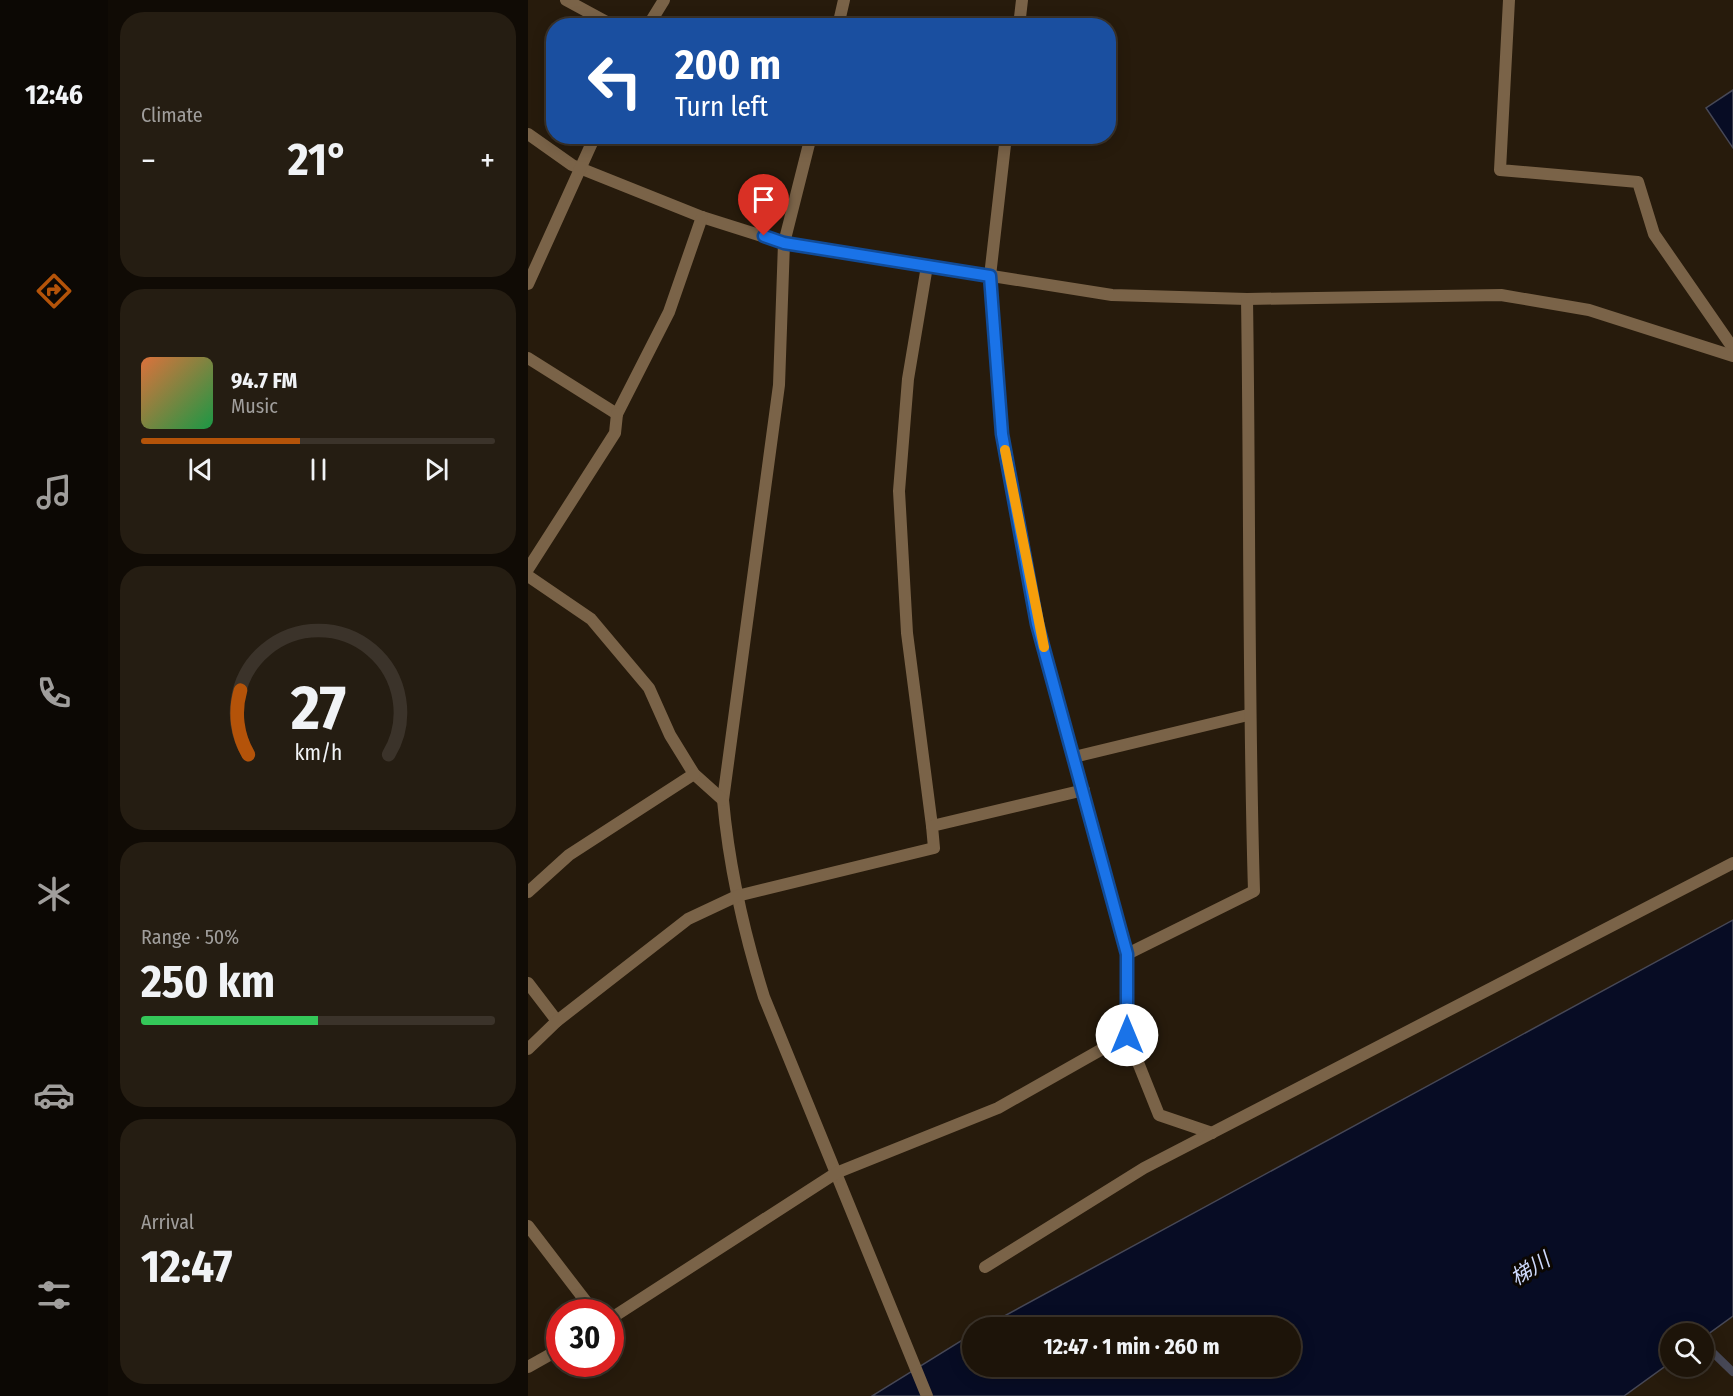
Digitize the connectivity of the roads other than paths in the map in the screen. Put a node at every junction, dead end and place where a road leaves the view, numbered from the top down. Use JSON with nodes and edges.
{"nodes":[{"id":1,"x":566,"y":0,"type":"edge"},
{"id":2,"x":663,"y":0,"type":"edge"},
{"id":3,"x":844,"y":0,"type":"edge"},
{"id":4,"x":1022,"y":0,"type":"edge"},
{"id":5,"x":1509,"y":0,"type":"edge"},
{"id":6,"x":599,"y":18,"type":"edge"},
{"id":7,"x":653,"y":18,"type":"edge"},
{"id":8,"x":840,"y":18,"type":"edge"},
{"id":9,"x":1020,"y":18,"type":"edge"},
{"id":10,"x":528,"y":134,"type":"edge"},
{"id":11,"x":592,"y":144,"type":"edge"},
{"id":12,"x":809,"y":144,"type":"edge"},
{"id":13,"x":1005,"y":144,"type":"edge"},
{"id":14,"x":582,"y":168,"type":"junction"},
{"id":15,"x":702,"y":217,"type":"junction"},
{"id":16,"x":784,"y":243,"type":"junction"},
{"id":17,"x":927,"y":266,"type":"junction"},
{"id":18,"x":990,"y":276,"type":"junction"},
{"id":19,"x":528,"y":284,"type":"edge"},
{"id":20,"x":1247,"y":299,"type":"junction"},
{"id":21,"x":1733,"y":348,"type":"edge"},
{"id":22,"x":1733,"y":356,"type":"edge"},
{"id":23,"x":528,"y":357,"type":"edge"},
{"id":24,"x":617,"y":414,"type":"junction"},
{"id":25,"x":528,"y":569,"type":"edge"},
{"id":26,"x":528,"y":576,"type":"edge"},
{"id":27,"x":1248,"y":715,"type":"junction"},
{"id":28,"x":1074,"y":757,"type":"junction"},
{"id":29,"x":694,"y":774,"type":"junction"},
{"id":30,"x":1084,"y":790,"type":"junction"},
{"id":31,"x":723,"y":800,"type":"junction"},
{"id":32,"x":932,"y":826,"type":"junction"},
{"id":33,"x":1733,"y":863,"type":"edge"},
{"id":34,"x":528,"y":892,"type":"edge"},
{"id":35,"x":737,"y":896,"type":"junction"},
{"id":36,"x":1127,"y":954,"type":"junction"},
{"id":37,"x":528,"y":983,"type":"edge"},
{"id":38,"x":557,"y":1021,"type":"junction"},
{"id":39,"x":1127,"y":1035,"type":"junction"},
{"id":40,"x":528,"y":1049,"type":"edge"},
{"id":41,"x":1212,"y":1133,"type":"junction"},
{"id":42,"x":836,"y":1173,"type":"junction"},
{"id":43,"x":528,"y":1226,"type":"edge"},
{"id":44,"x":985,"y":1267,"type":"dead end"},
{"id":45,"x":584,"y":1299,"type":"edge"},
{"id":46,"x":624,"y":1310,"type":"edge"},
{"id":47,"x":546,"y":1357,"type":"edge"},
{"id":48,"x":528,"y":1367,"type":"edge"},
{"id":49,"x":927,"y":1396,"type":"edge"}],
"edges":[{"from":1,"to":6,"type":"street"},
{"from":2,"to":7,"type":"street"},
{"from":3,"to":8,"type":"street"},
{"from":4,"to":9,"type":"street"},
{"from":5,"to":21,"type":"street"},
{"from":10,"to":14,"type":"street"},
{"from":11,"to":14,"type":"street"},
{"from":12,"to":16,"type":"street"},
{"from":13,"to":18,"type":"street"},
{"from":14,"to":15,"type":"street"},
{"from":14,"to":19,"type":"street"},
{"from":15,"to":16,"type":"street"},
{"from":15,"to":24,"type":"street"},
{"from":16,"to":17,"type":"street"},
{"from":16,"to":31,"type":"street"},
{"from":17,"to":18,"type":"street"},
{"from":17,"to":32,"type":"street"},
{"from":18,"to":20,"type":"street"},
{"from":18,"to":28,"type":"street"},
{"from":20,"to":22,"type":"street"},
{"from":20,"to":27,"type":"street"},
{"from":23,"to":24,"type":"street"},
{"from":24,"to":25,"type":"street"},
{"from":26,"to":29,"type":"street"},
{"from":27,"to":28,"type":"street"},
{"from":27,"to":36,"type":"street"},
{"from":28,"to":30,"type":"street"},
{"from":29,"to":31,"type":"street"},
{"from":29,"to":34,"type":"street"},
{"from":30,"to":32,"type":"street"},
{"from":30,"to":36,"type":"street"},
{"from":31,"to":35,"type":"street"},
{"from":32,"to":35,"type":"street"},
{"from":33,"to":41,"type":"street"},
{"from":35,"to":38,"type":"street"},
{"from":35,"to":42,"type":"street"},
{"from":36,"to":39,"type":"street"},
{"from":37,"to":38,"type":"street"},
{"from":38,"to":40,"type":"street"},
{"from":39,"to":41,"type":"street"},
{"from":39,"to":42,"type":"street"},
{"from":41,"to":44,"type":"street"},
{"from":42,"to":46,"type":"street"},
{"from":42,"to":49,"type":"street"},
{"from":43,"to":45,"type":"street"},
{"from":47,"to":48,"type":"street"}]}
